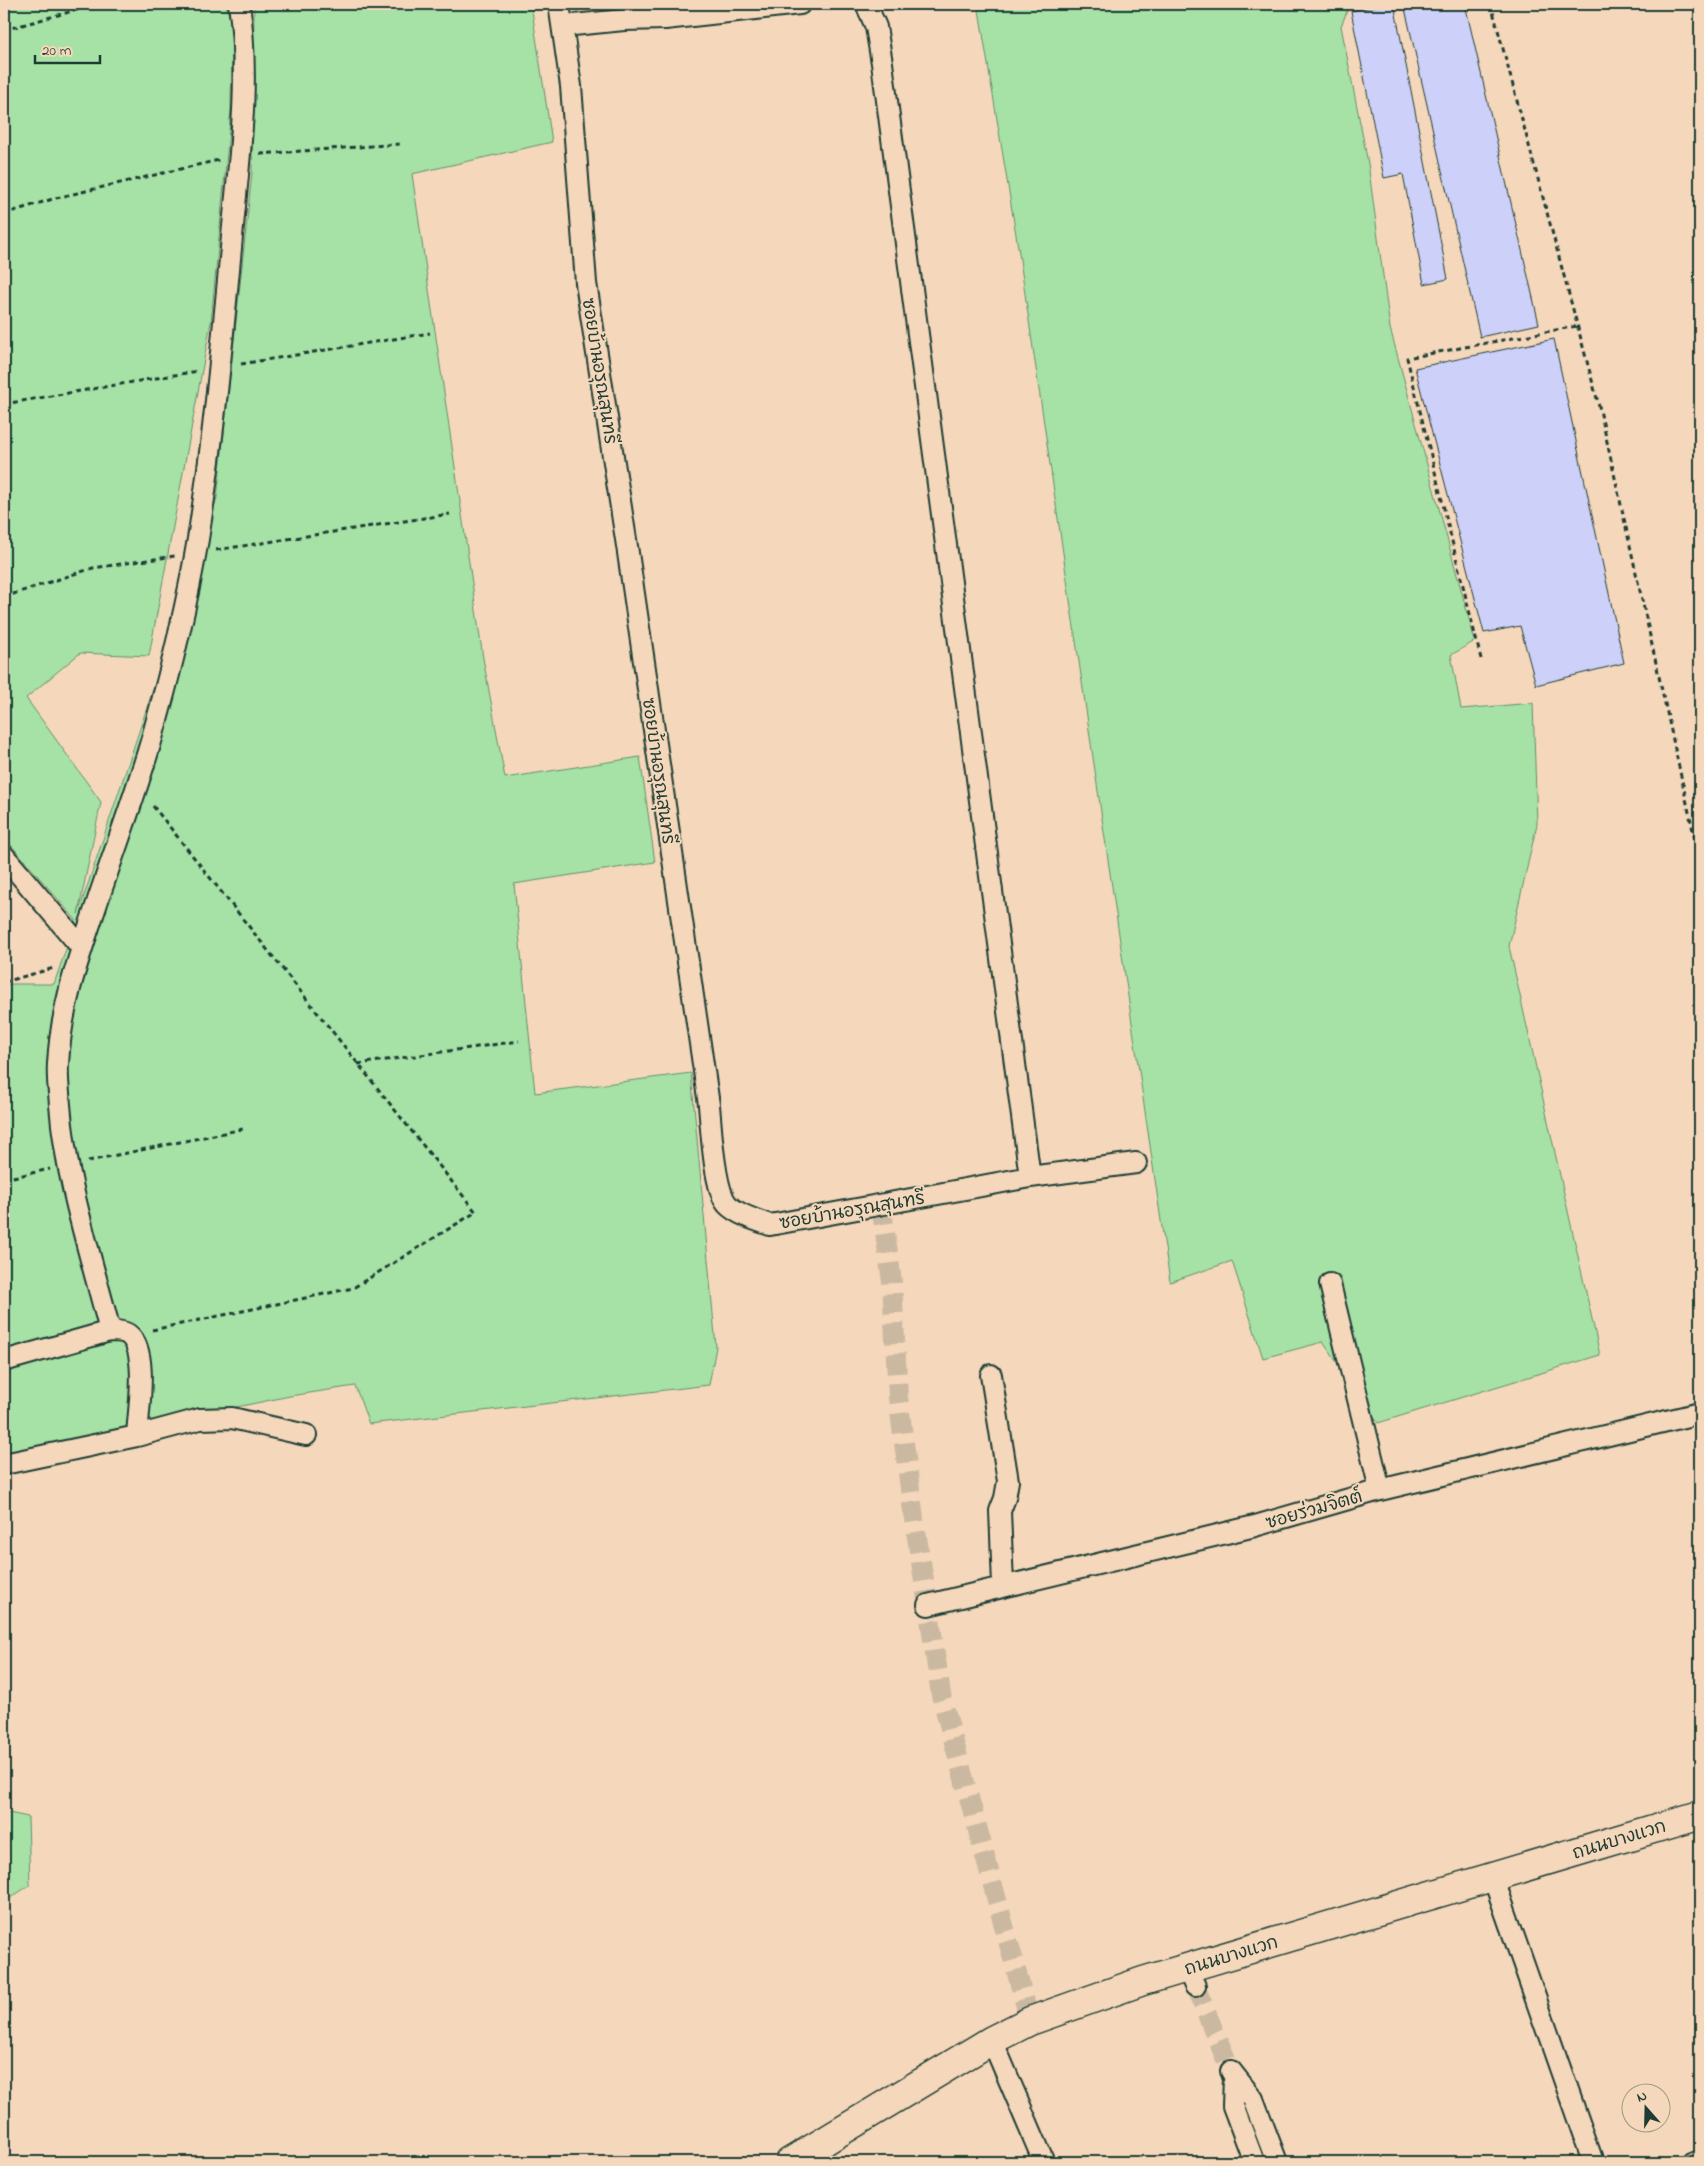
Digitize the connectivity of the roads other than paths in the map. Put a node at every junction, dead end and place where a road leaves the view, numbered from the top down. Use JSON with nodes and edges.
{"nodes":[{"id":1,"x":239,"y":4,"type":"edge"},
{"id":2,"x":559,"y":4,"type":"edge"},
{"id":3,"x":800,"y":4,"type":"edge"},
{"id":4,"x":866,"y":4,"type":"edge"},
{"id":5,"x":664,"y":11,"type":"edge"},
{"id":6,"x":563,"y":26,"type":"junction"},
{"id":7,"x":4,"y":856,"type":"edge"},
{"id":8,"x":79,"y":955,"type":"junction"},
{"id":9,"x":1136,"y":1163,"type":"dead end"},
{"id":10,"x":1030,"y":1177,"type":"junction"},
{"id":11,"x":1330,"y":1284,"type":"dead end"},
{"id":12,"x":119,"y":1333,"type":"junction"},
{"id":13,"x":4,"y":1361,"type":"edge"},
{"id":14,"x":991,"y":1375,"type":"dead end"},
{"id":15,"x":1700,"y":1413,"type":"edge"},
{"id":16,"x":306,"y":1435,"type":"dead end"},
{"id":17,"x":137,"y":1436,"type":"junction"},
{"id":18,"x":4,"y":1464,"type":"edge"},
{"id":19,"x":1380,"y":1490,"type":"junction"},
{"id":20,"x":1003,"y":1585,"type":"junction"},
{"id":21,"x":928,"y":1605,"type":"dead end"},
{"id":22,"x":1700,"y":1815,"type":"edge"},
{"id":23,"x":1493,"y":1877,"type":"junction"},
{"id":24,"x":992,"y":2040,"type":"junction"},
{"id":25,"x":1700,"y":2160,"type":"edge"},
{"id":26,"x":790,"y":2162,"type":"edge"},
{"id":27,"x":1044,"y":2162,"type":"edge"},
{"id":28,"x":1254,"y":2162,"type":"edge"},
{"id":29,"x":1277,"y":2162,"type":"edge"},
{"id":30,"x":1593,"y":2162,"type":"edge"},
{"id":31,"x":1695,"y":2162,"type":"edge"}],
"edges":[{"from":1,"to":8,"type":"street"},
{"from":2,"to":6,"type":"street","name":"ซอยบ้านอรุณสุนทรี"},
{"from":3,"to":5,"type":"street"},
{"from":4,"to":10,"type":"street"},
{"from":5,"to":6,"type":"street"},
{"from":6,"to":10,"type":"street","name":"ซอยบ้านอรุณสุนทรี"},
{"from":7,"to":8,"type":"street"},
{"from":8,"to":12,"type":"street"},
{"from":9,"to":10,"type":"street","name":"ซอยบ้านอรุณสุนทรี"},
{"from":11,"to":19,"type":"street"},
{"from":12,"to":13,"type":"street"},
{"from":12,"to":17,"type":"street"},
{"from":14,"to":20,"type":"street"},
{"from":15,"to":19,"type":"street","name":"ซอยร่วมจิตต์"},
{"from":16,"to":17,"type":"street"},
{"from":17,"to":18,"type":"street"},
{"from":19,"to":20,"type":"street","name":"ซอยร่วมจิตต์"},
{"from":20,"to":21,"type":"street","name":"ซอยร่วมจิตต์"},
{"from":22,"to":23,"type":"main road","name":"ถนนบางแวก"},
{"from":23,"to":24,"type":"main road","name":"ถนนบางแวก"},
{"from":23,"to":30,"type":"street"},
{"from":24,"to":26,"type":"main road","name":"ถนนบางแวก"},
{"from":24,"to":27,"type":"street"},
{"from":25,"to":31,"type":"street"},
{"from":28,"to":29,"type":"street"}]}
